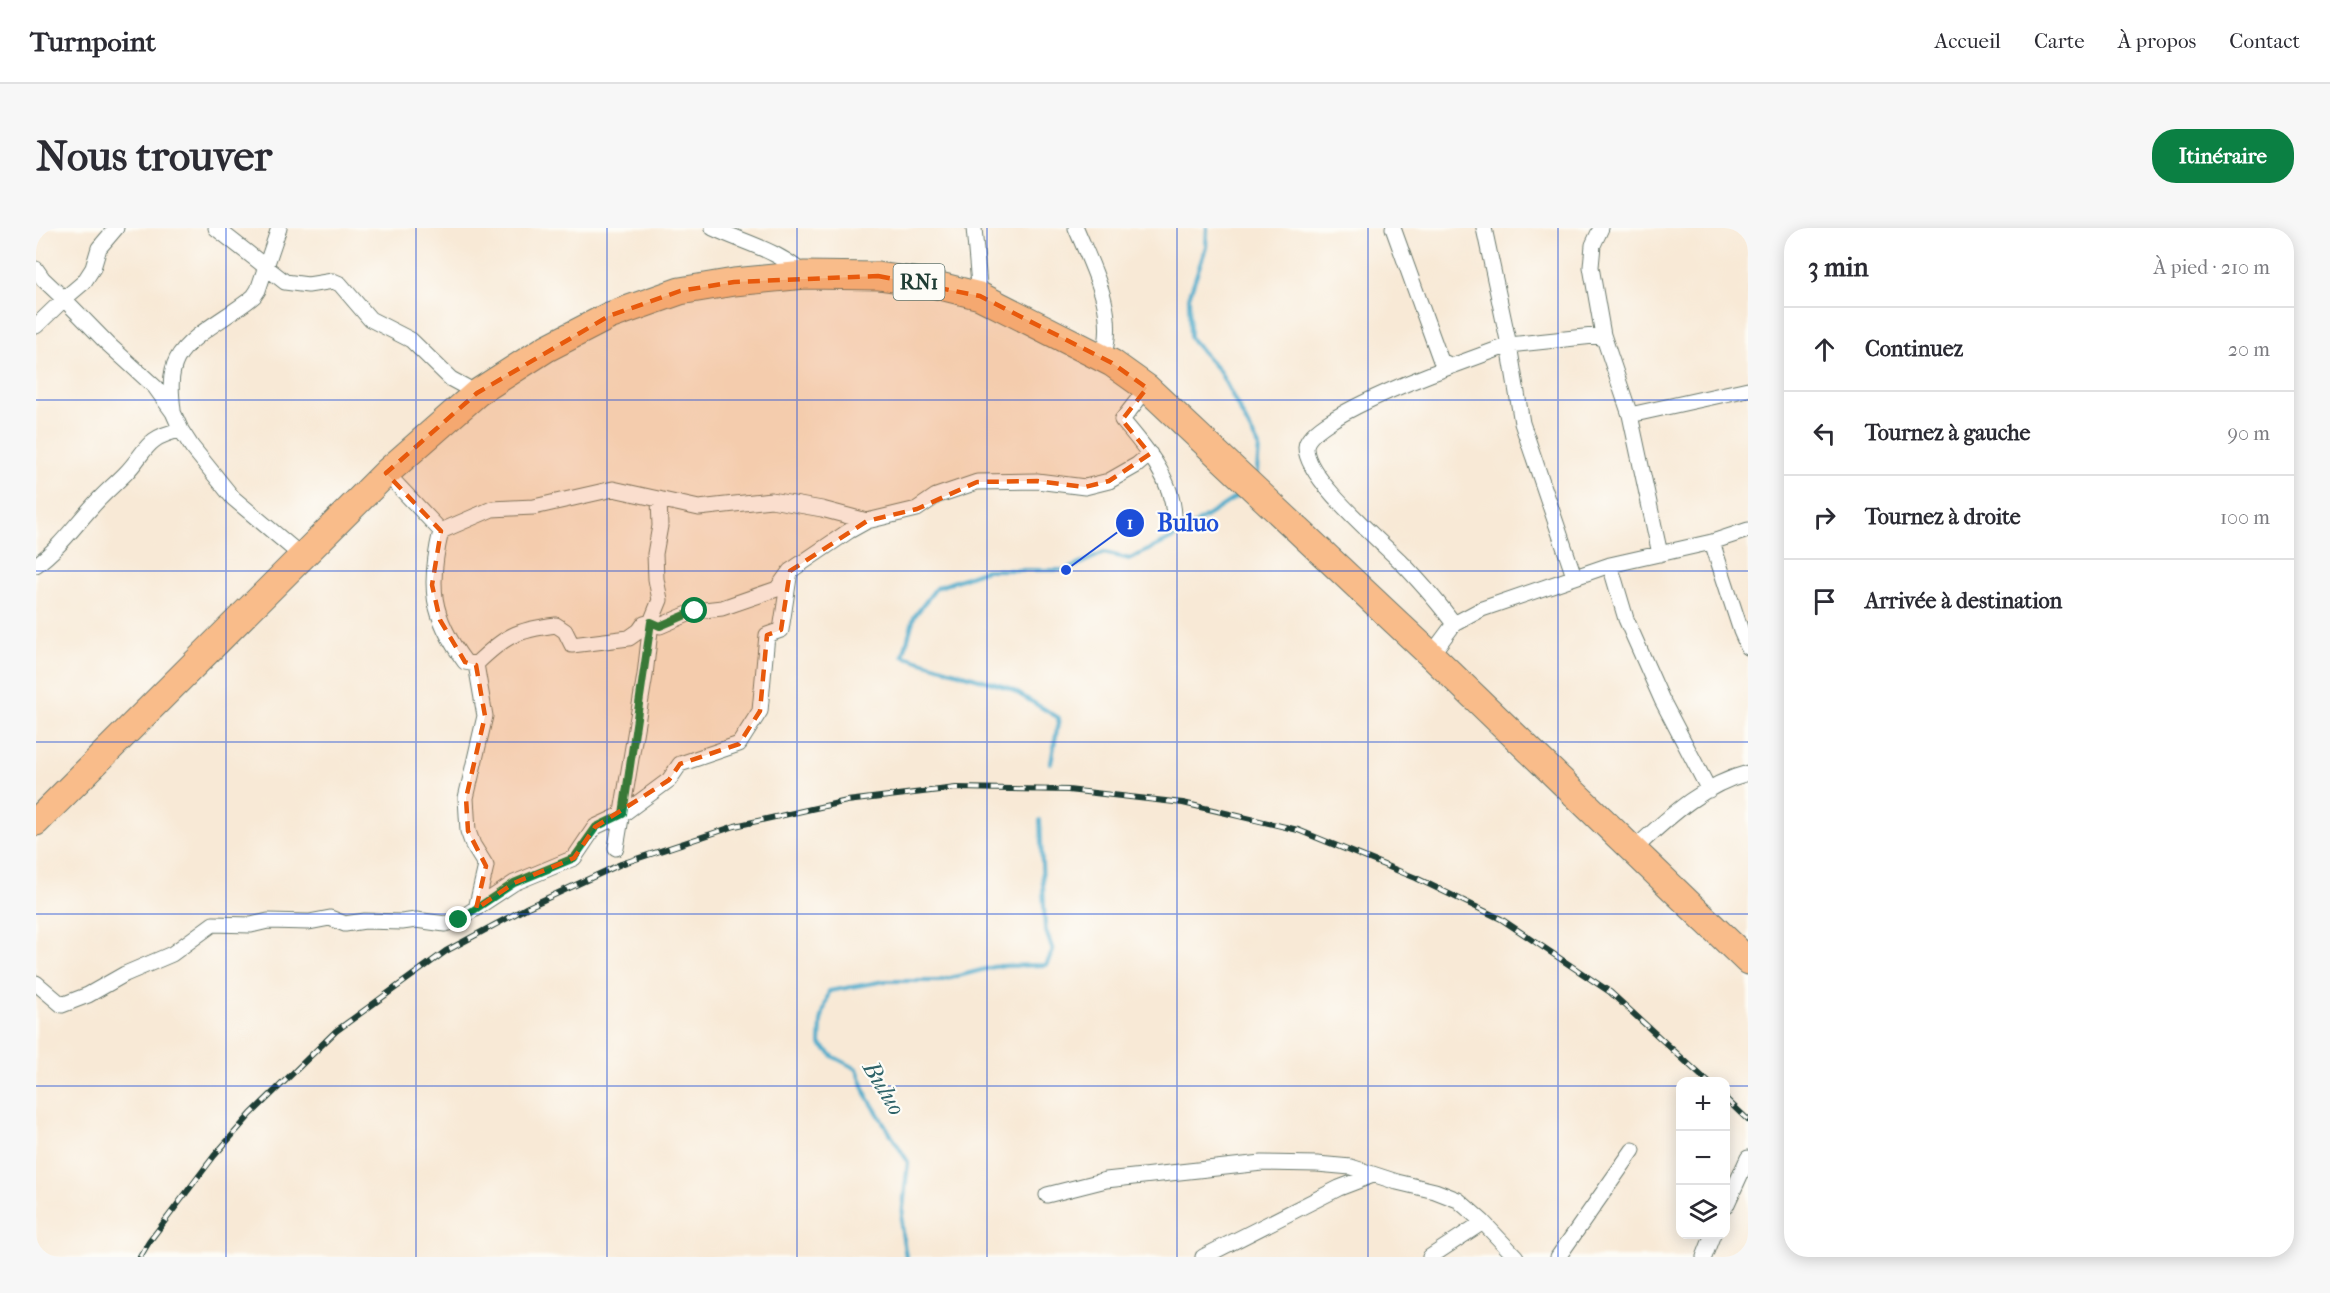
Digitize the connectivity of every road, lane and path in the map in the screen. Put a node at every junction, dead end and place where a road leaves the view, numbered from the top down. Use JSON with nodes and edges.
{"nodes":[{"id":1,"x":116,"y":228,"type":"edge"},
{"id":2,"x":216,"y":228,"type":"edge"},
{"id":3,"x":279,"y":228,"type":"edge"},
{"id":4,"x":713,"y":228,"type":"edge"},
{"id":5,"x":974,"y":228,"type":"edge"},
{"id":6,"x":1076,"y":228,"type":"edge"},
{"id":7,"x":1393,"y":228,"type":"edge"},
{"id":8,"x":1484,"y":228,"type":"edge"},
{"id":9,"x":1600,"y":228,"type":"edge"},
{"id":10,"x":266,"y":268,"type":"junction"},
{"id":11,"x":36,"y":269,"type":"edge"},
{"id":12,"x":806,"y":275,"type":"junction"},
{"id":13,"x":980,"y":296,"type":"junction"},
{"id":14,"x":64,"y":299,"type":"junction"},
{"id":15,"x":36,"y":326,"type":"edge"},
{"id":16,"x":1603,"y":335,"type":"junction"},
{"id":17,"x":1509,"y":345,"type":"junction"},
{"id":18,"x":1102,"y":357,"type":"junction"},
{"id":19,"x":1452,"y":366,"type":"junction"},
{"id":20,"x":1147,"y":388,"type":"junction"},
{"id":21,"x":1748,"y":389,"type":"edge"},
{"id":22,"x":477,"y":393,"type":"junction"},
{"id":23,"x":173,"y":412,"type":"junction"},
{"id":24,"x":1630,"y":415,"type":"junction"},
{"id":25,"x":181,"y":430,"type":"junction"},
{"id":26,"x":1150,"y":454,"type":"junction"},
{"id":27,"x":386,"y":473,"type":"junction"},
{"id":28,"x":659,"y":499,"type":"junction"},
{"id":29,"x":1174,"y":515,"type":"dead end"},
{"id":30,"x":867,"y":521,"type":"junction"},
{"id":31,"x":1748,"y":530,"type":"edge"},
{"id":32,"x":441,"y":531,"type":"junction"},
{"id":33,"x":1712,"y":542,"type":"junction"},
{"id":34,"x":1660,"y":554,"type":"junction"},
{"id":35,"x":303,"y":557,"type":"junction"},
{"id":36,"x":36,"y":565,"type":"edge"},
{"id":37,"x":1610,"y":565,"type":"junction"},
{"id":38,"x":790,"y":571,"type":"junction"},
{"id":39,"x":1574,"y":576,"type":"junction"},
{"id":40,"x":651,"y":622,"type":"junction"},
{"id":41,"x":1454,"y":624,"type":"junction"},
{"id":42,"x":1748,"y":647,"type":"edge"},
{"id":43,"x":1431,"y":655,"type":"junction"},
{"id":44,"x":476,"y":664,"type":"junction"},
{"id":45,"x":1748,"y":773,"type":"edge"},
{"id":46,"x":1709,"y":790,"type":"junction"},
{"id":47,"x":623,"y":814,"type":"junction"},
{"id":48,"x":36,"y":822,"type":"edge"},
{"id":49,"x":616,"y":848,"type":"dead end"},
{"id":50,"x":1632,"y":851,"type":"junction"},
{"id":51,"x":476,"y":909,"type":"junction"},
{"id":52,"x":1748,"y":961,"type":"edge"},
{"id":53,"x":36,"y":983,"type":"edge"},
{"id":54,"x":1633,"y":1150,"type":"dead end"},
{"id":55,"x":1748,"y":1158,"type":"edge"},
{"id":56,"x":1373,"y":1175,"type":"junction"},
{"id":57,"x":1047,"y":1195,"type":"dead end"},
{"id":58,"x":1730,"y":1196,"type":"edge"},
{"id":59,"x":1484,"y":1222,"type":"junction"},
{"id":60,"x":1711,"y":1239,"type":"edge"},
{"id":61,"x":1203,"y":1257,"type":"edge"},
{"id":62,"x":1430,"y":1257,"type":"edge"},
{"id":63,"x":1516,"y":1257,"type":"edge"},
{"id":64,"x":1558,"y":1257,"type":"edge"},
{"id":65,"x":1704,"y":1257,"type":"edge"}],
"edges":[{"from":1,"to":14,"type":"street"},
{"from":2,"to":10,"type":"street"},
{"from":3,"to":10,"type":"street"},
{"from":4,"to":12,"type":"street"},
{"from":5,"to":13,"type":"street"},
{"from":6,"to":18,"type":"street"},
{"from":7,"to":19,"type":"street"},
{"from":8,"to":17,"type":"street"},
{"from":9,"to":16,"type":"street"},
{"from":10,"to":22,"type":"street"},
{"from":10,"to":23,"type":"street"},
{"from":11,"to":14,"type":"street"},
{"from":12,"to":13,"type":"highway","number":"RN1"},
{"from":12,"to":22,"type":"highway","number":"RN1"},
{"from":13,"to":18,"type":"highway","number":"RN1"},
{"from":14,"to":15,"type":"street"},
{"from":14,"to":23,"type":"street"},
{"from":16,"to":17,"type":"street"},
{"from":16,"to":24,"type":"street"},
{"from":17,"to":19,"type":"street"},
{"from":17,"to":39,"type":"street"},
{"from":18,"to":20,"type":"highway","number":"RN1"},
{"from":19,"to":41,"type":"street"},
{"from":20,"to":26,"type":"street"},
{"from":20,"to":43,"type":"highway","number":"RN1"},
{"from":21,"to":24,"type":"street"},
{"from":22,"to":27,"type":"highway","number":"RN1"},
{"from":23,"to":25,"type":"street"},
{"from":24,"to":34,"type":"street"},
{"from":25,"to":35,"type":"street"},
{"from":25,"to":36,"type":"street"},
{"from":26,"to":29,"type":"street"},
{"from":26,"to":30,"type":"street"},
{"from":27,"to":32,"type":"street"},
{"from":27,"to":35,"type":"highway","number":"RN1"},
{"from":28,"to":30,"type":"street"},
{"from":28,"to":32,"type":"street"},
{"from":28,"to":40,"type":"street"},
{"from":30,"to":38,"type":"street"},
{"from":31,"to":33,"type":"street"},
{"from":32,"to":44,"type":"street"},
{"from":33,"to":34,"type":"street"},
{"from":33,"to":42,"type":"street"},
{"from":34,"to":37,"type":"street"},
{"from":35,"to":48,"type":"highway","number":"RN1"},
{"from":37,"to":39,"type":"street"},
{"from":37,"to":46,"type":"street"},
{"from":38,"to":40,"type":"street"},
{"from":38,"to":47,"type":"street"},
{"from":39,"to":41,"type":"street"},
{"from":40,"to":44,"type":"street"},
{"from":40,"to":47,"type":"street"},
{"from":41,"to":43,"type":"street"},
{"from":43,"to":50,"type":"highway","number":"RN1"},
{"from":44,"to":51,"type":"street"},
{"from":45,"to":46,"type":"street"},
{"from":46,"to":50,"type":"street"},
{"from":47,"to":49,"type":"street"},
{"from":47,"to":51,"type":"street"},
{"from":50,"to":52,"type":"highway","number":"RN1"},
{"from":51,"to":53,"type":"street"},
{"from":54,"to":64,"type":"street"},
{"from":55,"to":58,"type":"street"},
{"from":56,"to":57,"type":"street"},
{"from":56,"to":59,"type":"street"},
{"from":56,"to":61,"type":"street"},
{"from":59,"to":62,"type":"street"},
{"from":59,"to":63,"type":"street"},
{"from":60,"to":65,"type":"street"}]}
